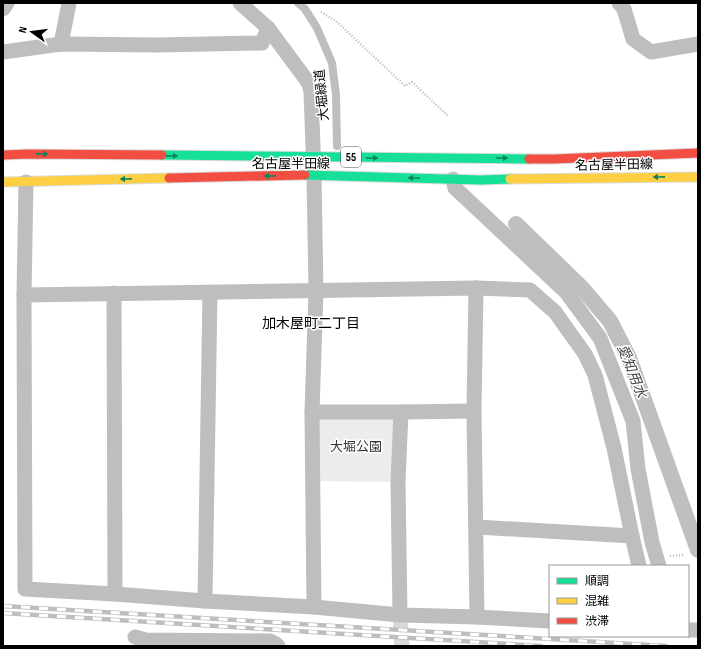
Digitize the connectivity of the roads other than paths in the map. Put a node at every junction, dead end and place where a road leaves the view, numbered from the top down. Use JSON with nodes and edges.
{"nodes":[{"id":1,"x":7,"y":3,"type":"edge"},
{"id":2,"x":69,"y":3,"type":"edge"},
{"id":3,"x":240,"y":3,"type":"edge"},
{"id":4,"x":298,"y":3,"type":"edge"},
{"id":5,"x":619,"y":3,"type":"edge"},
{"id":6,"x":3,"y":9,"type":"edge"},
{"id":7,"x":268,"y":28,"type":"junction"},
{"id":8,"x":61,"y":44,"type":"junction"},
{"id":9,"x":698,"y":44,"type":"edge"},
{"id":10,"x":3,"y":52,"type":"edge"},
{"id":11,"x":337,"y":146,"type":"dead end"},
{"id":12,"x":698,"y":153,"type":"edge"},
{"id":13,"x":3,"y":155,"type":"edge"},
{"id":14,"x":313,"y":157,"type":"junction"},
{"id":15,"x":314,"y":175,"type":"junction"},
{"id":16,"x":698,"y":177,"type":"edge"},
{"id":17,"x":453,"y":179,"type":"junction"},
{"id":18,"x":3,"y":182,"type":"edge"},
{"id":19,"x":26,"y":182,"type":"junction"},
{"id":20,"x":476,"y":288,"type":"junction"},
{"id":21,"x":316,"y":291,"type":"junction"},
{"id":22,"x":210,"y":292,"type":"junction"},
{"id":23,"x":114,"y":293,"type":"junction"},
{"id":24,"x":24,"y":295,"type":"junction"},
{"id":25,"x":474,"y":411,"type":"junction"},
{"id":26,"x":312,"y":412,"type":"junction"},
{"id":27,"x":401,"y":412,"type":"junction"},
{"id":28,"x":476,"y":527,"type":"junction"},
{"id":29,"x":632,"y":536,"type":"junction"},
{"id":30,"x":639,"y":565,"type":"edge"},
{"id":31,"x":659,"y":565,"type":"edge"},
{"id":32,"x":114,"y":594,"type":"junction"},
{"id":33,"x":205,"y":601,"type":"junction"},
{"id":34,"x":314,"y":607,"type":"junction"},
{"id":35,"x":400,"y":615,"type":"junction"},
{"id":36,"x":477,"y":617,"type":"junction"},
{"id":37,"x":549,"y":621,"type":"edge"},
{"id":38,"x":135,"y":637,"type":"dead end"},
{"id":39,"x":278,"y":646,"type":"edge"}],
"edges":[{"from":1,"to":6,"type":"street"},
{"from":2,"to":8,"type":"street"},
{"from":3,"to":7,"type":"street"},
{"from":4,"to":11,"type":"lane","name":"大堀緑道"},
{"from":5,"to":9,"type":"street"},
{"from":7,"to":8,"type":"street"},
{"from":7,"to":14,"type":"street"},
{"from":8,"to":10,"type":"street"},
{"from":14,"to":12,"type":"main road","name":"名古屋半田線","number":"55","one_way":true},
{"from":13,"to":14,"type":"main road","name":"名古屋半田線","number":"55","one_way":true},
{"from":14,"to":15,"type":"street"},
{"from":17,"to":15,"type":"main road","name":"名古屋半田線","number":"55","one_way":true},
{"from":15,"to":19,"type":"main road","name":"名古屋半田線","number":"55","one_way":true},
{"from":15,"to":21,"type":"street"},
{"from":16,"to":17,"type":"main road","name":"名古屋半田線","number":"55","one_way":true},
{"from":17,"to":31,"type":"street"},
{"from":18,"to":19,"type":"main road","name":"名古屋半田線","number":"55"},
{"from":19,"to":24,"type":"street"},
{"from":20,"to":21,"type":"street"},
{"from":20,"to":25,"type":"street"},
{"from":20,"to":29,"type":"street"},
{"from":21,"to":22,"type":"street"},
{"from":21,"to":26,"type":"street"},
{"from":22,"to":23,"type":"street"},
{"from":22,"to":33,"type":"street"},
{"from":23,"to":24,"type":"street"},
{"from":23,"to":32,"type":"street"},
{"from":24,"to":32,"type":"street"},
{"from":25,"to":27,"type":"street"},
{"from":25,"to":28,"type":"street"},
{"from":26,"to":27,"type":"street"},
{"from":26,"to":34,"type":"street"},
{"from":27,"to":35,"type":"street"},
{"from":28,"to":29,"type":"street"},
{"from":28,"to":36,"type":"street"},
{"from":29,"to":30,"type":"street"},
{"from":32,"to":33,"type":"street"},
{"from":33,"to":34,"type":"street"},
{"from":34,"to":35,"type":"street"},
{"from":35,"to":36,"type":"street"},
{"from":36,"to":37,"type":"street"},
{"from":38,"to":39,"type":"street"}]}
